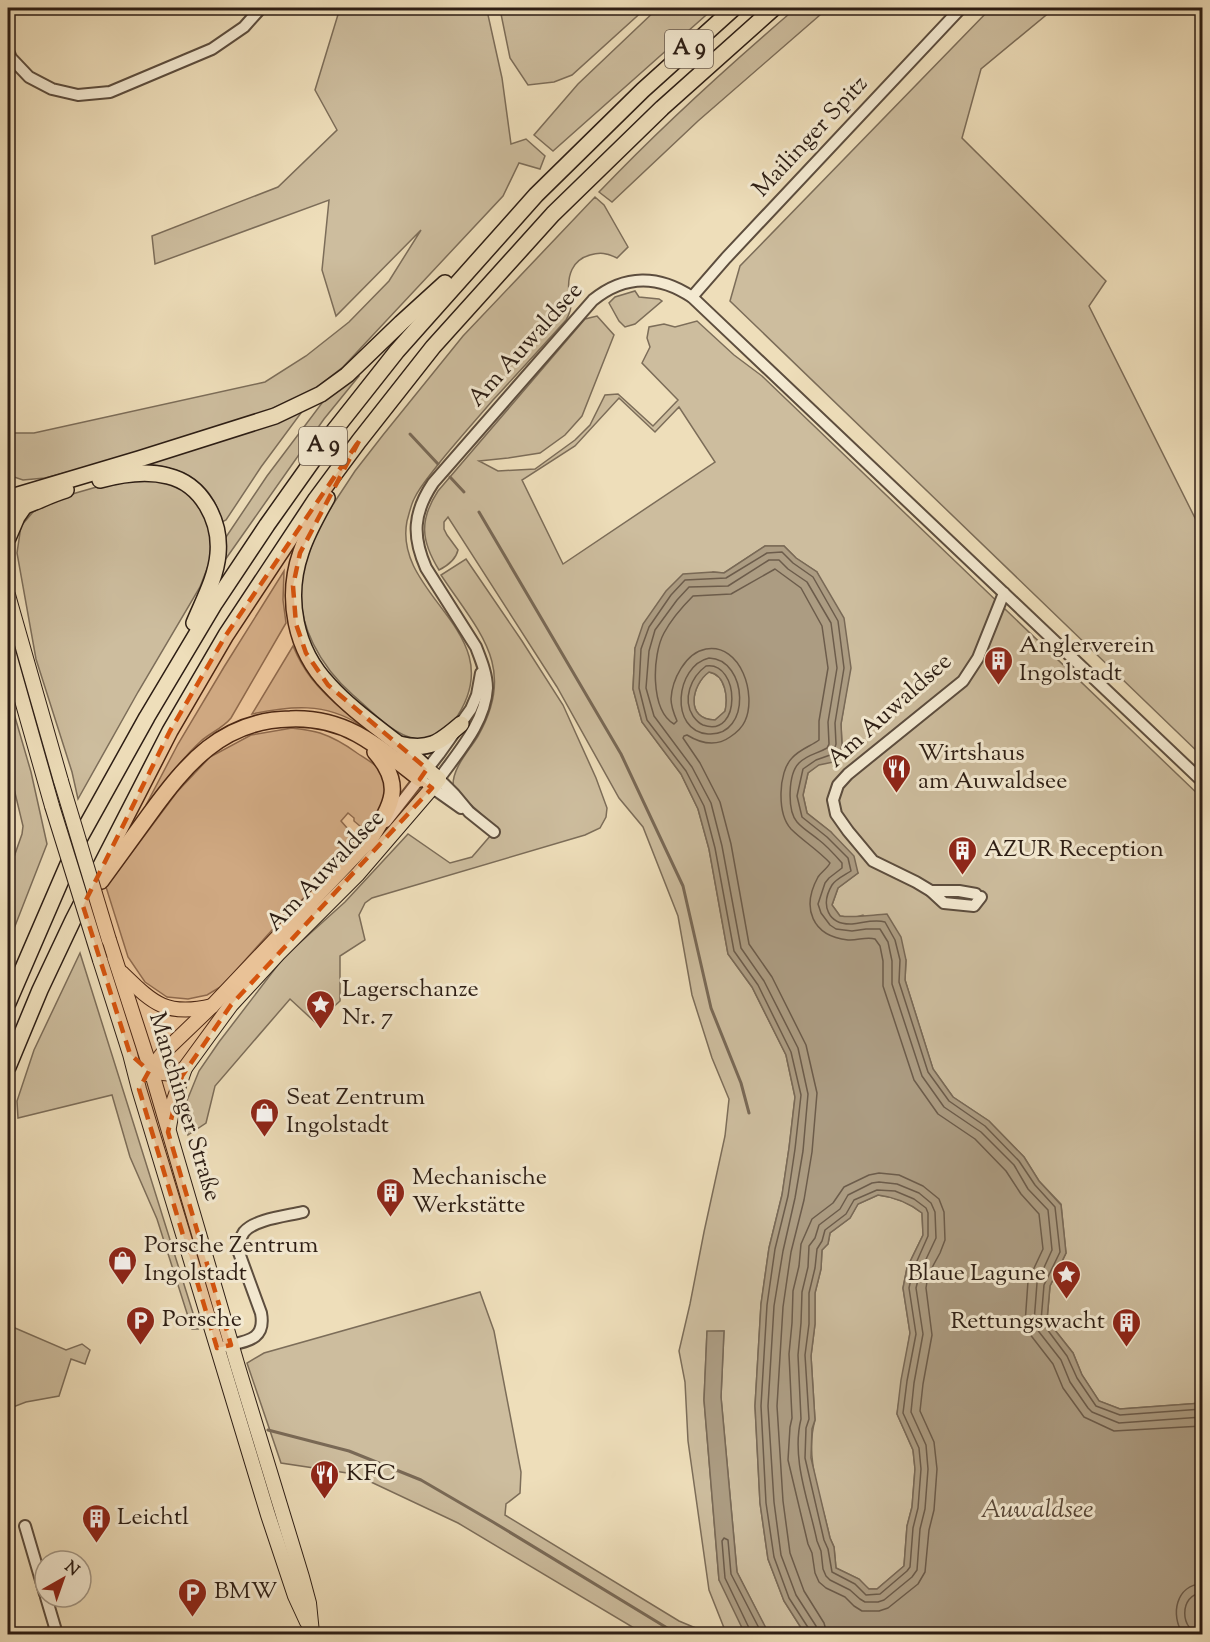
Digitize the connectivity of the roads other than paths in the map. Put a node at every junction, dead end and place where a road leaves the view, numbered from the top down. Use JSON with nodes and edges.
{"nodes":[{"id":1,"x":261,"y":8,"type":"edge"},
{"id":2,"x":734,"y":8,"type":"edge"},
{"id":3,"x":774,"y":8,"type":"edge"},
{"id":4,"x":962,"y":8,"type":"edge"},
{"id":5,"x":8,"y":51,"type":"edge"},
{"id":6,"x":499,"y":236,"type":"junction"},
{"id":7,"x":692,"y":297,"type":"junction"},
{"id":8,"x":359,"y":441,"type":"junction"},
{"id":9,"x":8,"y":485,"type":"edge"},
{"id":10,"x":32,"y":490,"type":"junction"},
{"id":11,"x":8,"y":498,"type":"edge"},
{"id":12,"x":24,"y":507,"type":"junction"},
{"id":13,"x":8,"y":511,"type":"edge"},
{"id":14,"x":8,"y":538,"type":"edge"},
{"id":15,"x":1004,"y":593,"type":"junction"},
{"id":16,"x":8,"y":595,"type":"edge"},
{"id":17,"x":8,"y":651,"type":"edge"},
{"id":18,"x":482,"y":661,"type":"junction"},
{"id":19,"x":171,"y":675,"type":"junction"},
{"id":20,"x":461,"y":724,"type":"junction"},
{"id":21,"x":356,"y":733,"type":"junction"},
{"id":22,"x":399,"y":744,"type":"junction"},
{"id":23,"x":430,"y":779,"type":"junction"},
{"id":24,"x":1203,"y":781,"type":"edge"},
{"id":25,"x":494,"y":832,"type":"dead end"},
{"id":26,"x":369,"y":841,"type":"junction"},
{"id":27,"x":978,"y":895,"type":"dead end"},
{"id":28,"x":73,"y":920,"type":"junction"},
{"id":29,"x":120,"y":971,"type":"junction"},
{"id":30,"x":8,"y":1003,"type":"edge"},
{"id":31,"x":212,"y":1006,"type":"junction"},
{"id":32,"x":130,"y":1054,"type":"junction"},
{"id":33,"x":8,"y":1067,"type":"edge"},
{"id":34,"x":185,"y":1068,"type":"junction"},
{"id":35,"x":150,"y":1070,"type":"junction"},
{"id":36,"x":139,"y":1089,"type":"junction"},
{"id":37,"x":168,"y":1132,"type":"junction"},
{"id":38,"x":303,"y":1212,"type":"dead end"},
{"id":39,"x":231,"y":1345,"type":"junction"},
{"id":40,"x":217,"y":1348,"type":"junction"},
{"id":41,"x":25,"y":1526,"type":"dead end"},
{"id":42,"x":33,"y":1554,"type":"edge"},
{"id":43,"x":49,"y":1609,"type":"edge"},
{"id":44,"x":310,"y":1634,"type":"edge"},
{"id":45,"x":57,"y":1635,"type":"edge"}],
"edges":[{"from":1,"to":5,"type":"street"},
{"from":2,"to":6,"type":"highway","number":"A 9"},
{"from":3,"to":8,"type":"highway","number":"A 9"},
{"from":4,"to":7,"type":"street","name":"Mailinger Spitz"},
{"from":6,"to":10,"type":"highway"},
{"from":6,"to":19,"type":"highway","number":"A 9"},
{"from":7,"to":15,"type":"street","name":"Am Auwaldsee"},
{"from":7,"to":18,"type":"street","name":"Am Auwaldsee"},
{"from":8,"to":22,"type":"highway"},
{"from":8,"to":28,"type":"highway","number":"A 9"},
{"from":9,"to":10,"type":"highway"},
{"from":10,"to":11,"type":"highway"},
{"from":12,"to":13,"type":"highway"},
{"from":12,"to":14,"type":"highway"},
{"from":12,"to":19,"type":"highway"},
{"from":15,"to":24,"type":"street","name":"Am Auwaldsee"},
{"from":15,"to":27,"type":"street","name":"Am Auwaldsee"},
{"from":16,"to":29,"type":"main road","name":"Manchinger Straße","bridge":true},
{"from":17,"to":32,"type":"main road","name":"Manchinger Straße","bridge":true},
{"from":18,"to":20,"type":"street","name":"Am Auwaldsee"},
{"from":18,"to":23,"type":"street","name":"Am Auwaldsee"},
{"from":19,"to":30,"type":"highway","number":"A 9"},
{"from":20,"to":22,"type":"highway"},
{"from":20,"to":23,"type":"street","name":"Am Auwaldsee"},
{"from":21,"to":23,"type":"highway"},
{"from":21,"to":26,"type":"highway"},
{"from":21,"to":28,"type":"highway"},
{"from":22,"to":23,"type":"highway"},
{"from":23,"to":25,"type":"street"},
{"from":23,"to":26,"type":"street","name":"Am Auwaldsee"},
{"from":23,"to":34,"type":"main road","name":"Am Auwaldsee"},
{"from":26,"to":31,"type":"main road","name":"Am Auwaldsee"},
{"from":28,"to":33,"type":"highway","number":"A 9"},
{"from":29,"to":31,"type":"main road"},
{"from":29,"to":35,"type":"main road","name":"Manchinger Straße"},
{"from":31,"to":35,"type":"main road","name":"Am Auwaldsee"},
{"from":32,"to":35,"type":"main road"},
{"from":32,"to":36,"type":"main road","name":"Manchinger Straße"},
{"from":34,"to":35,"type":"main road"},
{"from":34,"to":37,"type":"main road","name":"Am Auwaldsee"},
{"from":35,"to":36,"type":"main road","name":"Am Auwaldsee"},
{"from":35,"to":37,"type":"main road","name":"Manchinger Straße"},
{"from":36,"to":40,"type":"main road","name":"Manchinger Straße"},
{"from":37,"to":39,"type":"main road","name":"Manchinger Straße"},
{"from":38,"to":39,"type":"street"},
{"from":39,"to":40,"type":"street"},
{"from":39,"to":44,"type":"main road","name":"Manchinger Straße"},
{"from":40,"to":44,"type":"main road","name":"Manchinger Straße"},
{"from":41,"to":42,"type":"street"},
{"from":43,"to":45,"type":"street"}]}
